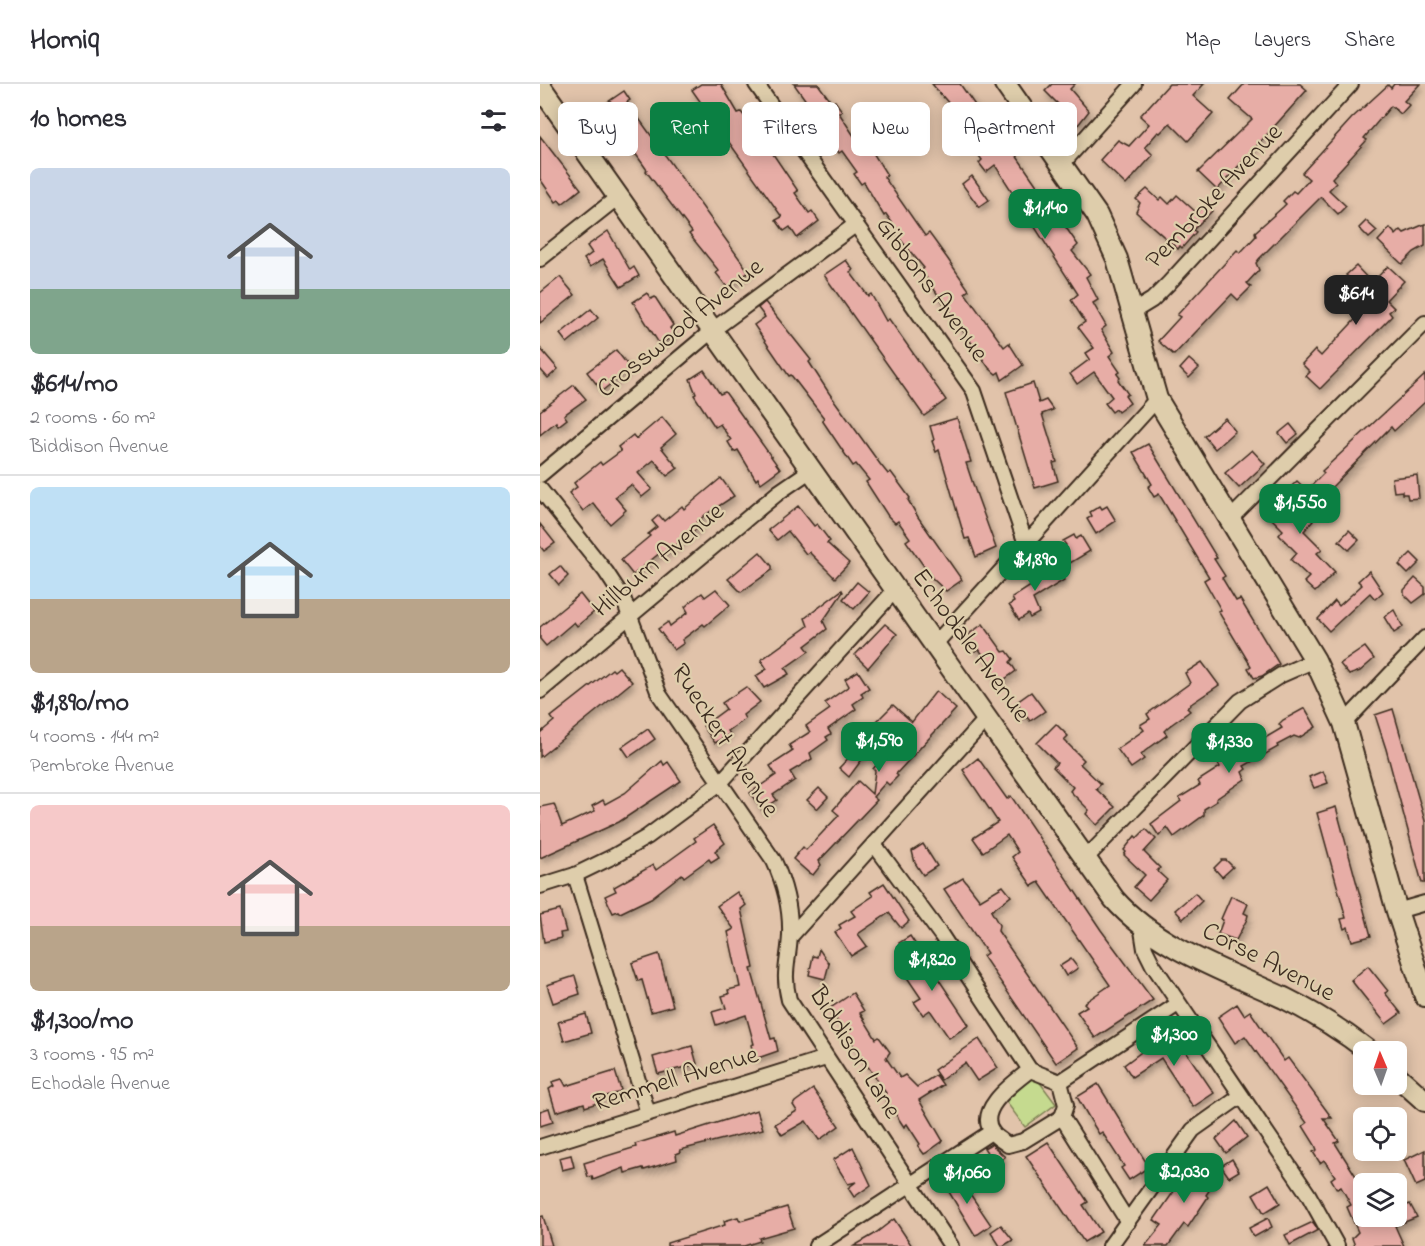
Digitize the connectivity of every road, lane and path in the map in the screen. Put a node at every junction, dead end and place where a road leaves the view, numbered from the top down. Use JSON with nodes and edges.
{"nodes":[{"id":1,"x":756,"y":84,"type":"edge"},
{"id":2,"x":1005,"y":84,"type":"edge"},
{"id":3,"x":1134,"y":84,"type":"edge"},
{"id":4,"x":1351,"y":84,"type":"edge"},
{"id":5,"x":540,"y":86,"type":"edge"},
{"id":6,"x":1061,"y":165,"type":"junction"},
{"id":7,"x":618,"y":196,"type":"junction"},
{"id":8,"x":855,"y":225,"type":"junction"},
{"id":9,"x":540,"y":259,"type":"edge"},
{"id":10,"x":1134,"y":311,"type":"junction"},
{"id":11,"x":1425,"y":323,"type":"edge"},
{"id":12,"x":714,"y":329,"type":"junction"},
{"id":13,"x":1157,"y":399,"type":"junction"},
{"id":14,"x":811,"y":470,"type":"junction"},
{"id":15,"x":540,"y":475,"type":"edge"},
{"id":16,"x":540,"y":489,"type":"edge"},
{"id":17,"x":1230,"y":519,"type":"junction"},
{"id":18,"x":1026,"y":544,"type":"junction"},
{"id":19,"x":896,"y":589,"type":"junction"},
{"id":20,"x":631,"y":616,"type":"junction"},
{"id":21,"x":1425,"y":638,"type":"edge"},
{"id":22,"x":936,"y":644,"type":"junction"},
{"id":23,"x":1315,"y":660,"type":"junction"},
{"id":24,"x":540,"y":692,"type":"edge"},
{"id":25,"x":988,"y":717,"type":"junction"},
{"id":26,"x":1344,"y":723,"type":"junction"},
{"id":27,"x":720,"y":783,"type":"junction"},
{"id":28,"x":874,"y":844,"type":"junction"},
{"id":29,"x":1086,"y":858,"type":"junction"},
{"id":30,"x":576,"y":875,"type":"junction"},
{"id":31,"x":540,"y":886,"type":"edge"},
{"id":32,"x":1425,"y":903,"type":"edge"},
{"id":33,"x":1397,"y":911,"type":"junction"},
{"id":34,"x":1141,"y":924,"type":"junction"},
{"id":35,"x":790,"y":937,"type":"junction"},
{"id":36,"x":1425,"y":996,"type":"edge"},
{"id":37,"x":1178,"y":1004,"type":"junction"},
{"id":38,"x":1353,"y":1041,"type":"edge"},
{"id":39,"x":826,"y":1058,"type":"junction"},
{"id":40,"x":1030,"y":1071,"type":"junction"},
{"id":41,"x":1060,"y":1082,"type":"junction"},
{"id":42,"x":1407,"y":1085,"type":"edge"},
{"id":43,"x":1241,"y":1096,"type":"junction"},
{"id":44,"x":1425,"y":1101,"type":"edge"},
{"id":45,"x":648,"y":1113,"type":"junction"},
{"id":46,"x":1062,"y":1117,"type":"junction"},
{"id":47,"x":992,"y":1132,"type":"junction"},
{"id":48,"x":540,"y":1147,"type":"edge"},
{"id":49,"x":910,"y":1183,"type":"junction"},
{"id":50,"x":1128,"y":1222,"type":"junction"},
{"id":51,"x":816,"y":1246,"type":"edge"},
{"id":52,"x":951,"y":1246,"type":"edge"},
{"id":53,"x":1110,"y":1246,"type":"edge"},
{"id":54,"x":1337,"y":1246,"type":"edge"}],
"edges":[{"from":1,"to":8,"type":"street","name":"Gibbons Avenue"},
{"from":2,"to":6,"type":"main road"},
{"from":3,"to":6,"type":"street"},
{"from":4,"to":10,"type":"street","name":"Pembroke Avenue"},
{"from":5,"to":7,"type":"main road","name":"Echodale Avenue"},
{"from":6,"to":10,"type":"main road"},
{"from":7,"to":9,"type":"street"},
{"from":7,"to":12,"type":"main road","name":"Echodale Avenue"},
{"from":8,"to":12,"type":"street","name":"Crosswood Avenue"},
{"from":8,"to":18,"type":"street","name":"Gibbons Avenue"},
{"from":10,"to":13,"type":"main road"},
{"from":11,"to":17,"type":"street"},
{"from":12,"to":14,"type":"main road","name":"Echodale Avenue"},
{"from":12,"to":15,"type":"street","name":"Crosswood Avenue"},
{"from":13,"to":17,"type":"main road"},
{"from":13,"to":18,"type":"street"},
{"from":14,"to":19,"type":"main road","name":"Echodale Avenue"},
{"from":14,"to":20,"type":"street","name":"Hillburn Avenue"},
{"from":16,"to":20,"type":"street","name":"Rueckert Avenue"},
{"from":17,"to":23,"type":"main road"},
{"from":18,"to":22,"type":"street"},
{"from":19,"to":22,"type":"main road","name":"Echodale Avenue"},
{"from":19,"to":27,"type":"street"},
{"from":20,"to":24,"type":"street","name":"Hillburn Avenue"},
{"from":20,"to":27,"type":"street","name":"Rueckert Avenue"},
{"from":21,"to":26,"type":"street"},
{"from":22,"to":25,"type":"main road","name":"Echodale Avenue"},
{"from":23,"to":26,"type":"main road"},
{"from":23,"to":29,"type":"street"},
{"from":25,"to":28,"type":"street"},
{"from":25,"to":29,"type":"main road","name":"Echodale Avenue"},
{"from":26,"to":33,"type":"main road"},
{"from":27,"to":30,"type":"street"},
{"from":27,"to":35,"type":"street","name":"Rueckert Avenue"},
{"from":28,"to":35,"type":"street"},
{"from":28,"to":40,"type":"street"},
{"from":29,"to":34,"type":"main road","name":"Echodale Avenue"},
{"from":30,"to":31,"type":"street"},
{"from":30,"to":45,"type":"street"},
{"from":32,"to":33,"type":"street"},
{"from":33,"to":36,"type":"main road"},
{"from":34,"to":37,"type":"street"},
{"from":34,"to":38,"type":"main road","name":"Corse Avenue"},
{"from":35,"to":39,"type":"street","name":"Biddison Lane"},
{"from":37,"to":41,"type":"street"},
{"from":37,"to":43,"type":"street"},
{"from":39,"to":45,"type":"street","name":"Remmell Avenue"},
{"from":39,"to":49,"type":"street","name":"Biddison Lane"},
{"from":40,"to":41,"type":"street"},
{"from":40,"to":47,"type":"street"},
{"from":41,"to":46,"type":"street"},
{"from":42,"to":44,"type":"main road"},
{"from":43,"to":50,"type":"street"},
{"from":43,"to":54,"type":"street"},
{"from":45,"to":48,"type":"street","name":"Remmell Avenue"},
{"from":46,"to":47,"type":"street"},
{"from":46,"to":50,"type":"street"},
{"from":47,"to":49,"type":"street"},
{"from":49,"to":51,"type":"street"},
{"from":49,"to":52,"type":"street","name":"Biddison Lane"},
{"from":50,"to":53,"type":"street"}]}
